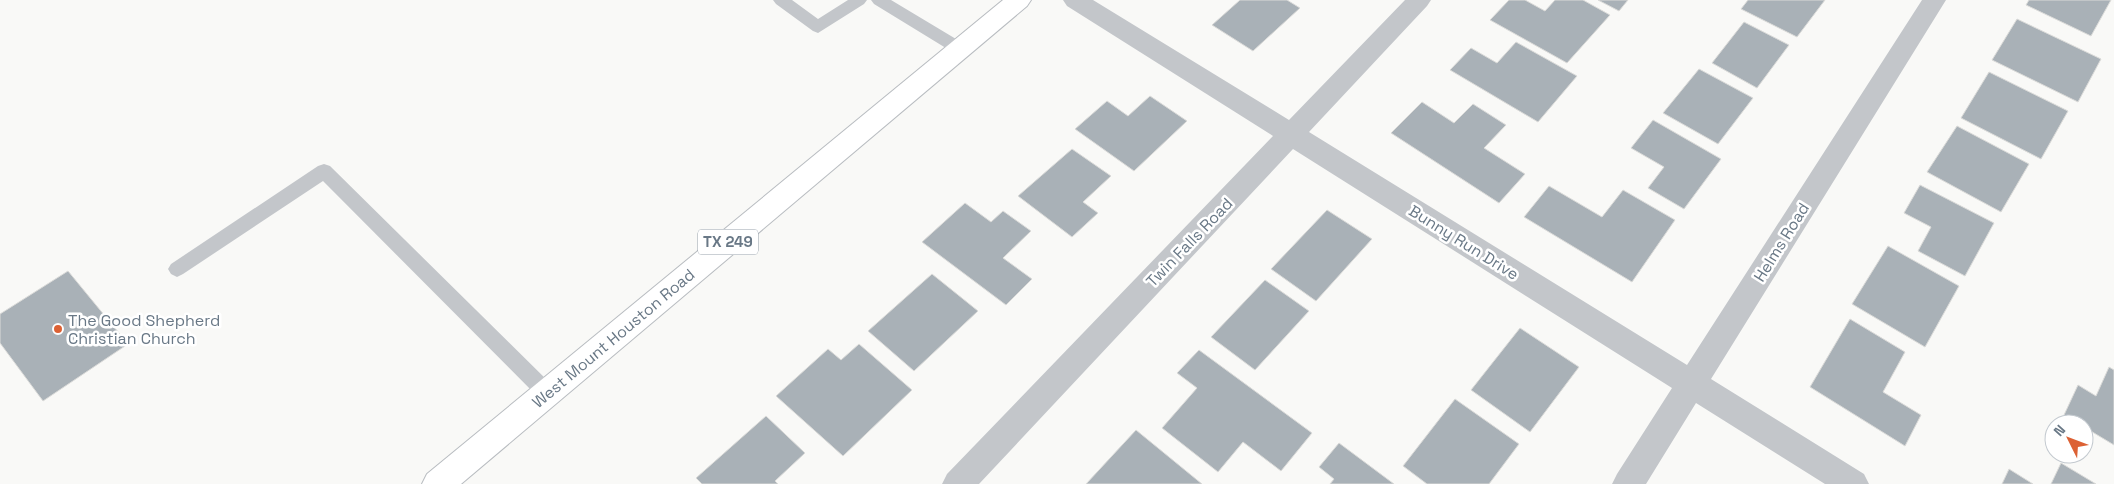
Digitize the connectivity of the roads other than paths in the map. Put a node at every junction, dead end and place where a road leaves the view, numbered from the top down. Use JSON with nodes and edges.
{"nodes":[{"id":1,"x":781,"y":0,"type":"edge"},
{"id":2,"x":859,"y":0,"type":"edge"},
{"id":3,"x":879,"y":0,"type":"edge"},
{"id":4,"x":1019,"y":0,"type":"edge"},
{"id":5,"x":1075,"y":0,"type":"edge"},
{"id":6,"x":1419,"y":0,"type":"edge"},
{"id":7,"x":1934,"y":0,"type":"edge"},
{"id":8,"x":960,"y":49,"type":"junction"},
{"id":9,"x":1292,"y":135,"type":"junction"},
{"id":10,"x":176,"y":270,"type":"dead end"},
{"id":11,"x":1691,"y":384,"type":"junction"},
{"id":12,"x":547,"y":393,"type":"junction"},
{"id":13,"x":438,"y":484,"type":"edge"},
{"id":14,"x":958,"y":484,"type":"edge"},
{"id":15,"x":1628,"y":484,"type":"edge"},
{"id":16,"x":1852,"y":484,"type":"edge"}],
"edges":[{"from":1,"to":2,"type":"lane"},
{"from":3,"to":8,"type":"lane"},
{"from":4,"to":8,"type":"main road","name":"West Mount Houston Road","number":"TX 249"},
{"from":5,"to":9,"type":"street","name":"Bunny Run Drive"},
{"from":6,"to":9,"type":"street","name":"Twin Falls Road"},
{"from":7,"to":11,"type":"street","name":"Helms Road"},
{"from":8,"to":12,"type":"main road","name":"West Mount Houston Road","number":"TX 249"},
{"from":9,"to":11,"type":"street","name":"Bunny Run Drive"},
{"from":9,"to":14,"type":"street","name":"Twin Falls Road"},
{"from":10,"to":12,"type":"lane"},
{"from":11,"to":15,"type":"street","name":"Helms Road"},
{"from":11,"to":16,"type":"street","name":"Bunny Run Drive"},
{"from":12,"to":13,"type":"main road","name":"West Mount Houston Road","number":"TX 249"}]}
